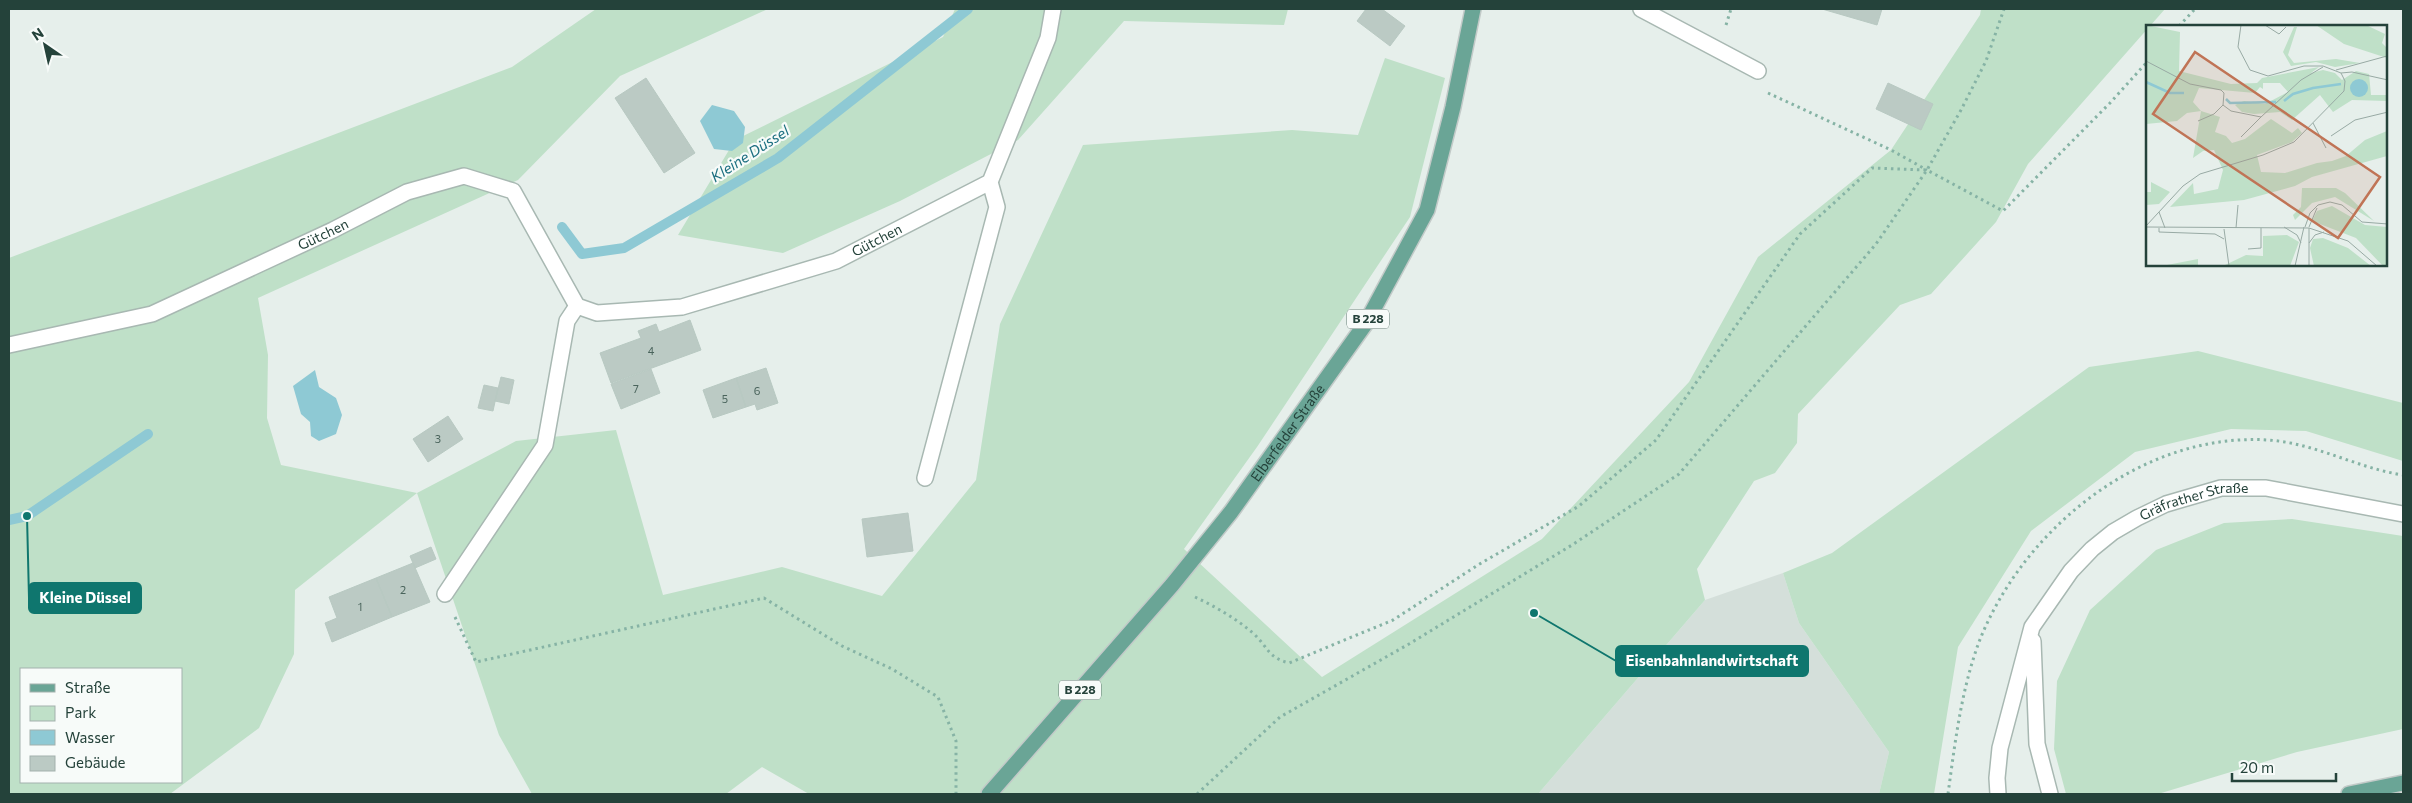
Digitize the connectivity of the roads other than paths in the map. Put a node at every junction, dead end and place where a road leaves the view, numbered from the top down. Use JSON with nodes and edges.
{"nodes":[{"id":1,"x":1054,"y":9,"type":"edge"},
{"id":2,"x":1473,"y":9,"type":"edge"},
{"id":3,"x":1641,"y":9,"type":"edge"},
{"id":4,"x":1758,"y":71,"type":"road end"},
{"id":5,"x":990,"y":182,"type":"junction"},
{"id":6,"x":577,"y":306,"type":"junction"},
{"id":7,"x":9,"y":345,"type":"edge"},
{"id":8,"x":926,"y":478,"type":"dead end"},
{"id":9,"x":2403,"y":514,"type":"edge"},
{"id":10,"x":445,"y":594,"type":"dead end"},
{"id":11,"x":2032,"y":627,"type":"junction"},
{"id":12,"x":2403,"y":783,"type":"edge"},
{"id":13,"x":989,"y":794,"type":"edge"},
{"id":14,"x":1998,"y":794,"type":"edge"},
{"id":15,"x":2050,"y":794,"type":"edge"},
{"id":16,"x":2349,"y":794,"type":"edge"}],
"edges":[{"from":1,"to":5,"type":"street"},
{"from":2,"to":13,"type":"main road","name":"Elberfelder Straße","number":"B 228"},
{"from":3,"to":4,"type":"street"},
{"from":5,"to":6,"type":"street","name":"Gütchen"},
{"from":5,"to":8,"type":"street"},
{"from":6,"to":7,"type":"street","name":"Gütchen"},
{"from":6,"to":10,"type":"street"},
{"from":9,"to":11,"type":"street","name":"Gräfrather Straße"},
{"from":11,"to":14,"type":"street","name":"Gräfrather Straße"},
{"from":11,"to":15,"type":"street"},
{"from":12,"to":16,"type":"main road"}]}
